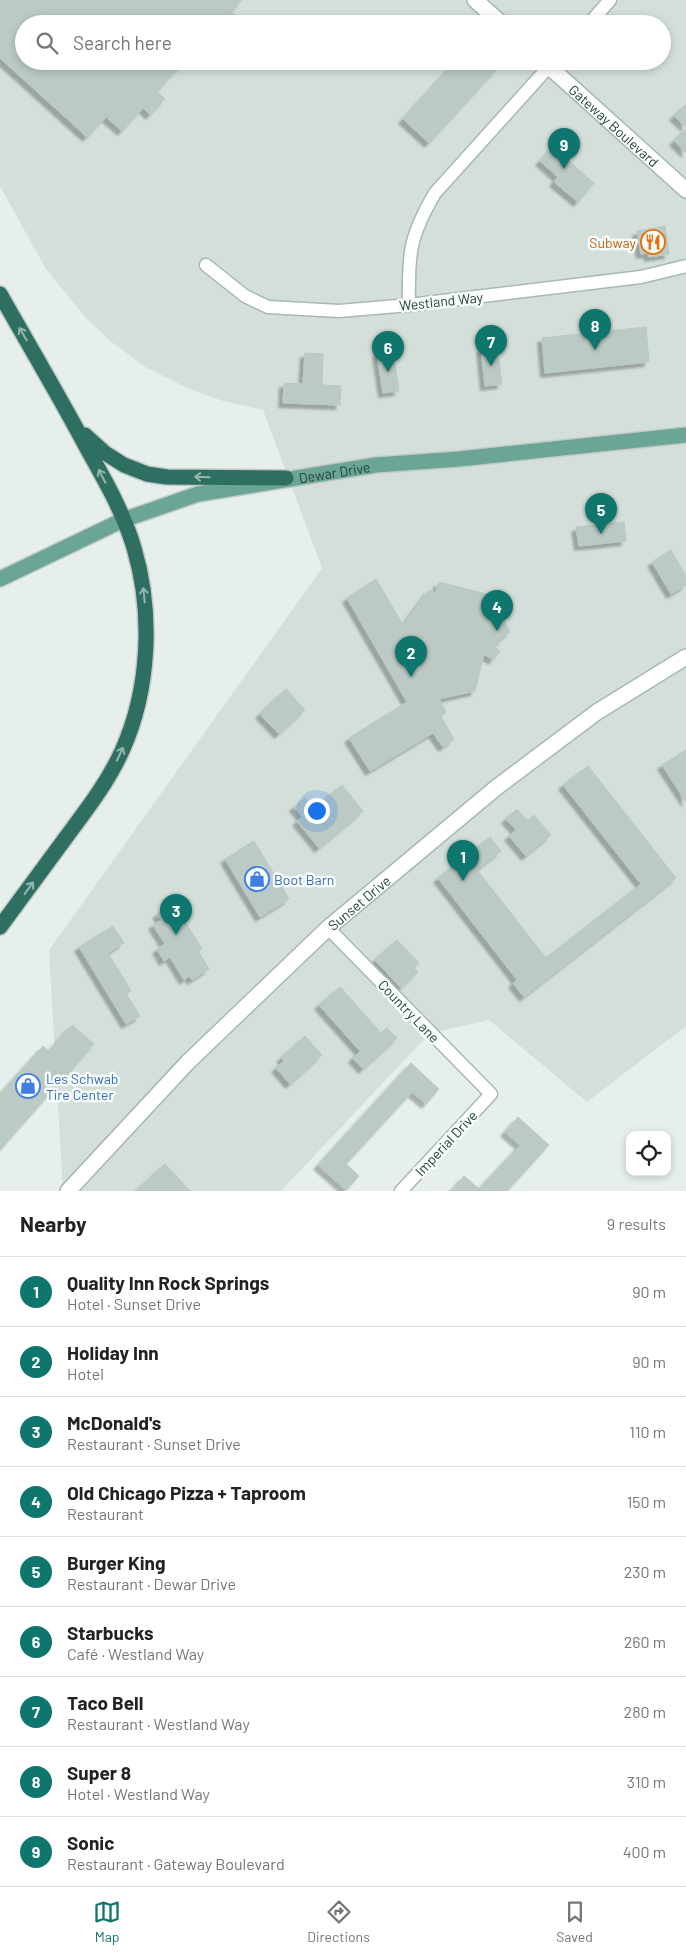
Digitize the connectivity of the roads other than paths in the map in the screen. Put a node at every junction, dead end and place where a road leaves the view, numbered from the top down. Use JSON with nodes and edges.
{"nodes":[{"id":1,"x":475,"y":0,"type":"edge"},
{"id":2,"x":610,"y":0,"type":"edge"},
{"id":3,"x":492,"y":15,"type":"edge"},
{"id":4,"x":597,"y":15,"type":"edge"},
{"id":5,"x":543,"y":70,"type":"edge"},
{"id":6,"x":557,"y":70,"type":"edge"},
{"id":7,"x":686,"y":190,"type":"edge"},
{"id":8,"x":206,"y":265,"type":"dead end"},
{"id":9,"x":686,"y":266,"type":"edge"},
{"id":10,"x":0,"y":294,"type":"edge"},
{"id":11,"x":409,"y":305,"type":"junction"},
{"id":12,"x":75,"y":425,"type":"junction"},
{"id":13,"x":686,"y":435,"type":"edge"},
{"id":14,"x":286,"y":478,"type":"junction"},
{"id":15,"x":123,"y":520,"type":"junction"},
{"id":16,"x":0,"y":579,"type":"edge"},
{"id":17,"x":686,"y":657,"type":"edge"},
{"id":18,"x":0,"y":927,"type":"edge"},
{"id":19,"x":328,"y":928,"type":"junction"},
{"id":20,"x":491,"y":1094,"type":"joint"},
{"id":21,"x":68,"y":1191,"type":"edge"},
{"id":22,"x":401,"y":1191,"type":"edge"}],
"edges":[{"from":1,"to":3,"type":"street"},
{"from":2,"to":4,"type":"street"},
{"from":5,"to":11,"type":"street"},
{"from":6,"to":7,"type":"street","name":"Gateway Boulevard"},
{"from":8,"to":11,"type":"street","name":"Westland Way"},
{"from":9,"to":11,"type":"street","name":"Westland Way"},
{"from":12,"to":10,"type":"highway","one_way":true},
{"from":14,"to":12,"type":"highway","one_way":true},
{"from":15,"to":12,"type":"highway","one_way":true},
{"from":13,"to":14,"type":"main road","name":"Dewar Drive"},
{"from":14,"to":15,"type":"main road","name":"Dewar Drive"},
{"from":15,"to":16,"type":"main road","name":"Dewar Drive"},
{"from":18,"to":15,"type":"highway","one_way":true},
{"from":17,"to":19,"type":"street","name":"Sunset Drive"},
{"from":19,"to":20,"type":"street","name":"Country Lane"},
{"from":19,"to":21,"type":"street","name":"Sunset Drive"},
{"from":20,"to":22,"type":"street","name":"Imperial Drive"}]}
